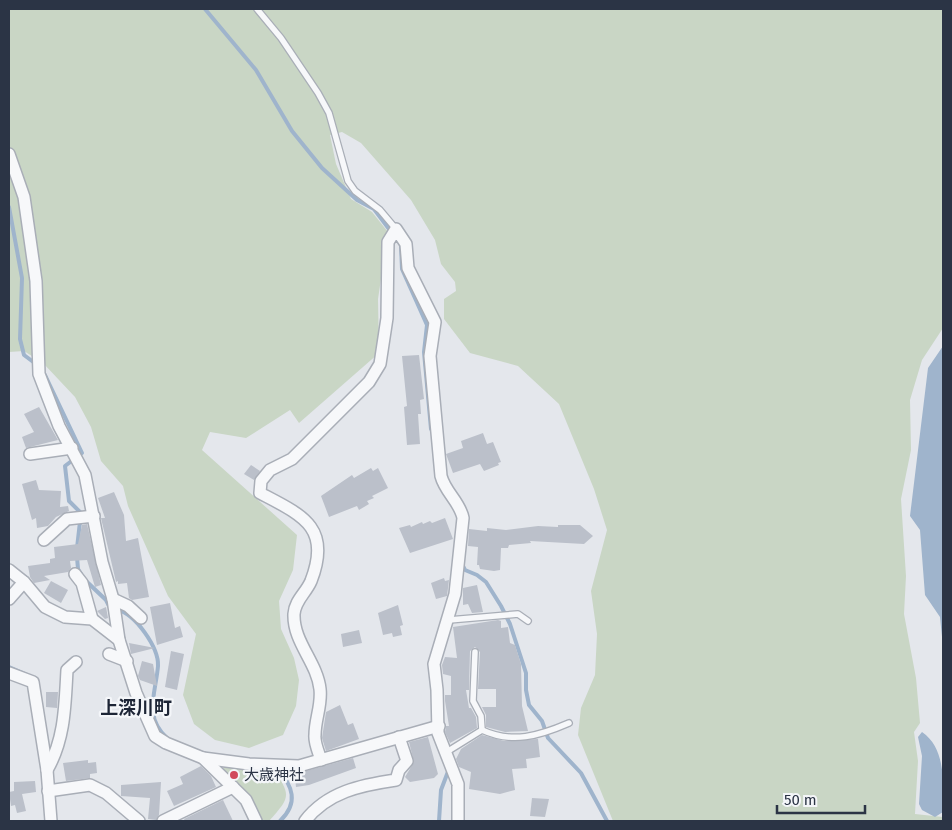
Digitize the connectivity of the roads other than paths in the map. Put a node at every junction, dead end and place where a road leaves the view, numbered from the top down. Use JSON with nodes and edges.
{"nodes":[{"id":1,"x":257,"y":9,"type":"edge"},
{"id":2,"x":9,"y":154,"type":"edge"},
{"id":3,"x":393,"y":235,"type":"junction"},
{"id":4,"x":72,"y":448,"type":"junction"},
{"id":5,"x":30,"y":454,"type":"dead end"},
{"id":6,"x":94,"y":516,"type":"junction"},
{"id":7,"x":44,"y":540,"type":"dead end"},
{"id":8,"x":9,"y":570,"type":"edge"},
{"id":9,"x":75,"y":574,"type":"dead end"},
{"id":10,"x":24,"y":582,"type":"junction"},
{"id":11,"x":113,"y":598,"type":"junction"},
{"id":12,"x":9,"y":599,"type":"edge"},
{"id":13,"x":141,"y":618,"type":"dead end"},
{"id":14,"x":92,"y":619,"type":"junction"},
{"id":15,"x":449,"y":620,"type":"junction"},
{"id":16,"x":528,"y":621,"type":"dead end"},
{"id":17,"x":119,"y":640,"type":"junction"},
{"id":18,"x":474,"y":652,"type":"dead end"},
{"id":19,"x":109,"y":654,"type":"dead end"},
{"id":20,"x":127,"y":661,"type":"junction"},
{"id":21,"x":76,"y":662,"type":"dead end"},
{"id":22,"x":9,"y":672,"type":"edge"},
{"id":23,"x":569,"y":723,"type":"dead end"},
{"id":24,"x":439,"y":726,"type":"junction"},
{"id":25,"x":482,"y":730,"type":"junction"},
{"id":26,"x":399,"y":737,"type":"junction"},
{"id":27,"x":445,"y":753,"type":"junction"},
{"id":28,"x":203,"y":758,"type":"junction"},
{"id":29,"x":321,"y":760,"type":"junction"},
{"id":30,"x":47,"y":770,"type":"junction"},
{"id":31,"x":233,"y":787,"type":"junction"},
{"id":32,"x":48,"y":791,"type":"junction"},
{"id":33,"x":51,"y":821,"type":"edge"},
{"id":34,"x":139,"y":821,"type":"edge"},
{"id":35,"x":163,"y":821,"type":"edge"},
{"id":36,"x":256,"y":821,"type":"edge"},
{"id":37,"x":304,"y":821,"type":"edge"},
{"id":38,"x":458,"y":821,"type":"edge"}],
"edges":[{"from":1,"to":3,"type":"lane"},
{"from":2,"to":4,"type":"street"},
{"from":3,"to":15,"type":"street"},
{"from":3,"to":29,"type":"street"},
{"from":4,"to":5,"type":"street"},
{"from":4,"to":6,"type":"street"},
{"from":6,"to":7,"type":"street"},
{"from":6,"to":11,"type":"street"},
{"from":8,"to":10,"type":"street"},
{"from":9,"to":14,"type":"street"},
{"from":10,"to":12,"type":"street"},
{"from":10,"to":14,"type":"street"},
{"from":11,"to":13,"type":"street"},
{"from":11,"to":17,"type":"street"},
{"from":14,"to":17,"type":"street"},
{"from":15,"to":16,"type":"lane"},
{"from":15,"to":24,"type":"street"},
{"from":17,"to":20,"type":"street"},
{"from":18,"to":25,"type":"lane"},
{"from":19,"to":20,"type":"street"},
{"from":20,"to":28,"type":"street"},
{"from":21,"to":30,"type":"street"},
{"from":22,"to":30,"type":"street"},
{"from":23,"to":25,"type":"lane"},
{"from":24,"to":26,"type":"street"},
{"from":24,"to":27,"type":"street"},
{"from":25,"to":27,"type":"lane"},
{"from":26,"to":29,"type":"street"},
{"from":26,"to":37,"type":"street"},
{"from":27,"to":38,"type":"street"},
{"from":28,"to":29,"type":"street"},
{"from":28,"to":31,"type":"street"},
{"from":30,"to":32,"type":"street"},
{"from":31,"to":35,"type":"street"},
{"from":31,"to":36,"type":"street"},
{"from":32,"to":33,"type":"street"},
{"from":32,"to":34,"type":"street"}]}
